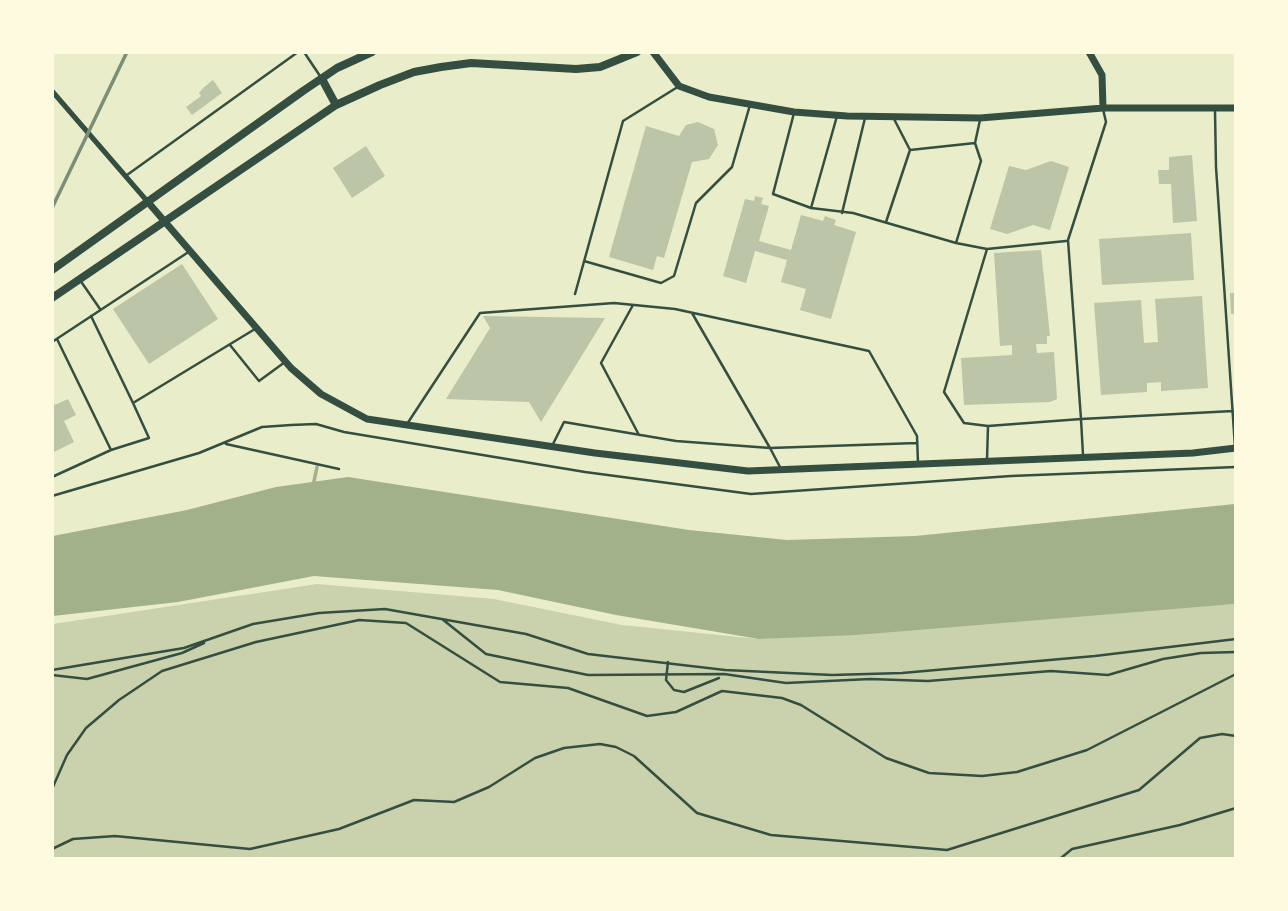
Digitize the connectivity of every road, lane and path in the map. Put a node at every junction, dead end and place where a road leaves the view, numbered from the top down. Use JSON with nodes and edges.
{"nodes":[{"id":1,"x":298,"y":52,"type":"edge"},
{"id":2,"x":304,"y":52,"type":"edge"},
{"id":3,"x":372,"y":52,"type":"edge"},
{"id":4,"x":637,"y":52,"type":"edge"},
{"id":5,"x":653,"y":52,"type":"edge"},
{"id":6,"x":1089,"y":52,"type":"edge"},
{"id":7,"x":321,"y":79,"type":"junction"},
{"id":8,"x":679,"y":86,"type":"junction"},
{"id":9,"x":52,"y":91,"type":"edge"},
{"id":10,"x":336,"y":105,"type":"junction"},
{"id":11,"x":750,"y":105,"type":"junction"},
{"id":12,"x":1103,"y":108,"type":"junction"},
{"id":13,"x":1215,"y":108,"type":"junction"},
{"id":14,"x":1236,"y":108,"type":"edge"},
{"id":15,"x":794,"y":112,"type":"junction"},
{"id":16,"x":837,"y":116,"type":"junction"},
{"id":17,"x":865,"y":117,"type":"junction"},
{"id":18,"x":893,"y":117,"type":"junction"},
{"id":19,"x":980,"y":118,"type":"junction"},
{"id":20,"x":975,"y":143,"type":"junction"},
{"id":21,"x":910,"y":150,"type":"junction"},
{"id":22,"x":126,"y":176,"type":"junction"},
{"id":23,"x":148,"y":201,"type":"junction"},
{"id":24,"x":810,"y":208,"type":"junction"},
{"id":25,"x":842,"y":213,"type":"junction"},
{"id":26,"x":886,"y":222,"type":"junction"},
{"id":27,"x":166,"y":223,"type":"junction"},
{"id":28,"x":1068,"y":240,"type":"junction"},
{"id":29,"x":956,"y":243,"type":"junction"},
{"id":30,"x":986,"y":249,"type":"junction"},
{"id":31,"x":191,"y":250,"type":"junction"},
{"id":32,"x":584,"y":261,"type":"junction"},
{"id":33,"x":52,"y":270,"type":"edge"},
{"id":34,"x":80,"y":280,"type":"junction"},
{"id":35,"x":575,"y":294,"type":"dead end"},
{"id":36,"x":52,"y":298,"type":"edge"},
{"id":37,"x":633,"y":305,"type":"junction"},
{"id":38,"x":101,"y":310,"type":"junction"},
{"id":39,"x":692,"y":313,"type":"junction"},
{"id":40,"x":92,"y":316,"type":"junction"},
{"id":41,"x":255,"y":329,"type":"junction"},
{"id":42,"x":57,"y":339,"type":"junction"},
{"id":43,"x":52,"y":342,"type":"edge"},
{"id":44,"x":230,"y":345,"type":"junction"},
{"id":45,"x":285,"y":362,"type":"junction"},
{"id":46,"x":133,"y":403,"type":"junction"},
{"id":47,"x":1233,"y":411,"type":"junction"},
{"id":48,"x":1081,"y":419,"type":"junction"},
{"id":49,"x":988,"y":426,"type":"junction"},
{"id":50,"x":405,"y":427,"type":"junction"},
{"id":51,"x":639,"y":435,"type":"junction"},
{"id":52,"x":917,"y":443,"type":"junction"},
{"id":53,"x":223,"y":444,"type":"junction"},
{"id":54,"x":552,"y":447,"type":"junction"},
{"id":55,"x":770,"y":448,"type":"junction"},
{"id":56,"x":1236,"y":449,"type":"edge"},
{"id":57,"x":111,"y":450,"type":"junction"},
{"id":58,"x":1084,"y":457,"type":"junction"},
{"id":59,"x":987,"y":460,"type":"junction"},
{"id":60,"x":918,"y":463,"type":"junction"},
{"id":61,"x":1236,"y":467,"type":"edge"},
{"id":62,"x":339,"y":469,"type":"dead end"},
{"id":63,"x":782,"y":471,"type":"junction"},
{"id":64,"x":52,"y":477,"type":"edge"},
{"id":65,"x":52,"y":496,"type":"edge"},
{"id":66,"x":440,"y":617,"type":"junction"},
{"id":67,"x":215,"y":637,"type":"junction"},
{"id":68,"x":1236,"y":639,"type":"edge"},
{"id":69,"x":1236,"y":652,"type":"edge"},
{"id":70,"x":667,"y":663,"type":"junction"},
{"id":71,"x":724,"y":672,"type":"junction"},
{"id":72,"x":55,"y":673,"type":"edge"},
{"id":73,"x":1236,"y":674,"type":"edge"},
{"id":74,"x":665,"y":675,"type":"junction"},
{"id":75,"x":719,"y":678,"type":"dead end"},
{"id":76,"x":1236,"y":736,"type":"edge"},
{"id":77,"x":52,"y":789,"type":"edge"},
{"id":78,"x":1236,"y":808,"type":"edge"},
{"id":79,"x":52,"y":849,"type":"edge"},
{"id":80,"x":1061,"y":859,"type":"edge"}],
"edges":[{"from":1,"to":22,"type":"lane"},
{"from":2,"to":7,"type":"lane"},
{"from":3,"to":7,"type":"main road"},
{"from":4,"to":10,"type":"main road"},
{"from":5,"to":8,"type":"street"},
{"from":6,"to":12,"type":"street"},
{"from":7,"to":10,"type":"main road"},
{"from":7,"to":23,"type":"main road"},
{"from":8,"to":11,"type":"street"},
{"from":8,"to":32,"type":"lane"},
{"from":9,"to":22,"type":"street"},
{"from":10,"to":27,"type":"main road"},
{"from":11,"to":15,"type":"street"},
{"from":11,"to":32,"type":"lane"},
{"from":12,"to":13,"type":"street"},
{"from":12,"to":19,"type":"street"},
{"from":12,"to":28,"type":"lane"},
{"from":13,"to":14,"type":"street"},
{"from":13,"to":47,"type":"lane"},
{"from":15,"to":16,"type":"street"},
{"from":15,"to":24,"type":"lane"},
{"from":16,"to":17,"type":"street"},
{"from":16,"to":24,"type":"lane"},
{"from":17,"to":18,"type":"street"},
{"from":17,"to":25,"type":"lane"},
{"from":18,"to":19,"type":"street"},
{"from":18,"to":21,"type":"lane"},
{"from":19,"to":20,"type":"lane"},
{"from":20,"to":21,"type":"lane"},
{"from":20,"to":29,"type":"lane"},
{"from":21,"to":26,"type":"lane"},
{"from":22,"to":23,"type":"street"},
{"from":23,"to":27,"type":"street"},
{"from":23,"to":33,"type":"main road"},
{"from":24,"to":25,"type":"lane"},
{"from":25,"to":26,"type":"lane"},
{"from":26,"to":29,"type":"lane"},
{"from":27,"to":31,"type":"street"},
{"from":27,"to":34,"type":"main road"},
{"from":28,"to":30,"type":"lane"},
{"from":28,"to":48,"type":"lane"},
{"from":29,"to":30,"type":"lane"},
{"from":30,"to":49,"type":"lane"},
{"from":31,"to":38,"type":"lane"},
{"from":31,"to":41,"type":"street"},
{"from":32,"to":35,"type":"lane"},
{"from":34,"to":36,"type":"main road"},
{"from":34,"to":38,"type":"lane"},
{"from":37,"to":39,"type":"lane"},
{"from":37,"to":50,"type":"lane"},
{"from":37,"to":51,"type":"lane"},
{"from":38,"to":40,"type":"lane"},
{"from":39,"to":52,"type":"lane"},
{"from":39,"to":55,"type":"lane"},
{"from":40,"to":42,"type":"lane"},
{"from":40,"to":46,"type":"lane"},
{"from":41,"to":44,"type":"lane"},
{"from":41,"to":45,"type":"street"},
{"from":42,"to":43,"type":"lane"},
{"from":42,"to":57,"type":"lane"},
{"from":44,"to":45,"type":"lane"},
{"from":44,"to":46,"type":"lane"},
{"from":45,"to":50,"type":"street"},
{"from":46,"to":57,"type":"lane"},
{"from":47,"to":48,"type":"lane"},
{"from":47,"to":56,"type":"lane"},
{"from":48,"to":49,"type":"lane"},
{"from":48,"to":58,"type":"lane"},
{"from":49,"to":59,"type":"lane"},
{"from":50,"to":54,"type":"street"},
{"from":51,"to":54,"type":"lane"},
{"from":51,"to":55,"type":"lane"},
{"from":52,"to":55,"type":"lane"},
{"from":52,"to":60,"type":"lane"},
{"from":53,"to":61,"type":"path"},
{"from":53,"to":62,"type":"path"},
{"from":53,"to":65,"type":"path"},
{"from":54,"to":63,"type":"street"},
{"from":55,"to":63,"type":"lane"},
{"from":56,"to":58,"type":"street"},
{"from":57,"to":64,"type":"lane"},
{"from":58,"to":59,"type":"street"},
{"from":59,"to":60,"type":"street"},
{"from":60,"to":63,"type":"street"},
{"from":66,"to":67,"type":"path"},
{"from":66,"to":70,"type":"path"},
{"from":66,"to":74,"type":"path"},
{"from":67,"to":72,"type":"path"},
{"from":67,"to":72,"type":"path"},
{"from":68,"to":71,"type":"path"},
{"from":69,"to":71,"type":"path"},
{"from":70,"to":71,"type":"path"},
{"from":70,"to":74,"type":"path"},
{"from":71,"to":74,"type":"path"},
{"from":73,"to":77,"type":"lane"},
{"from":74,"to":75,"type":"path"},
{"from":76,"to":79,"type":"path"},
{"from":78,"to":80,"type":"path"}]}
